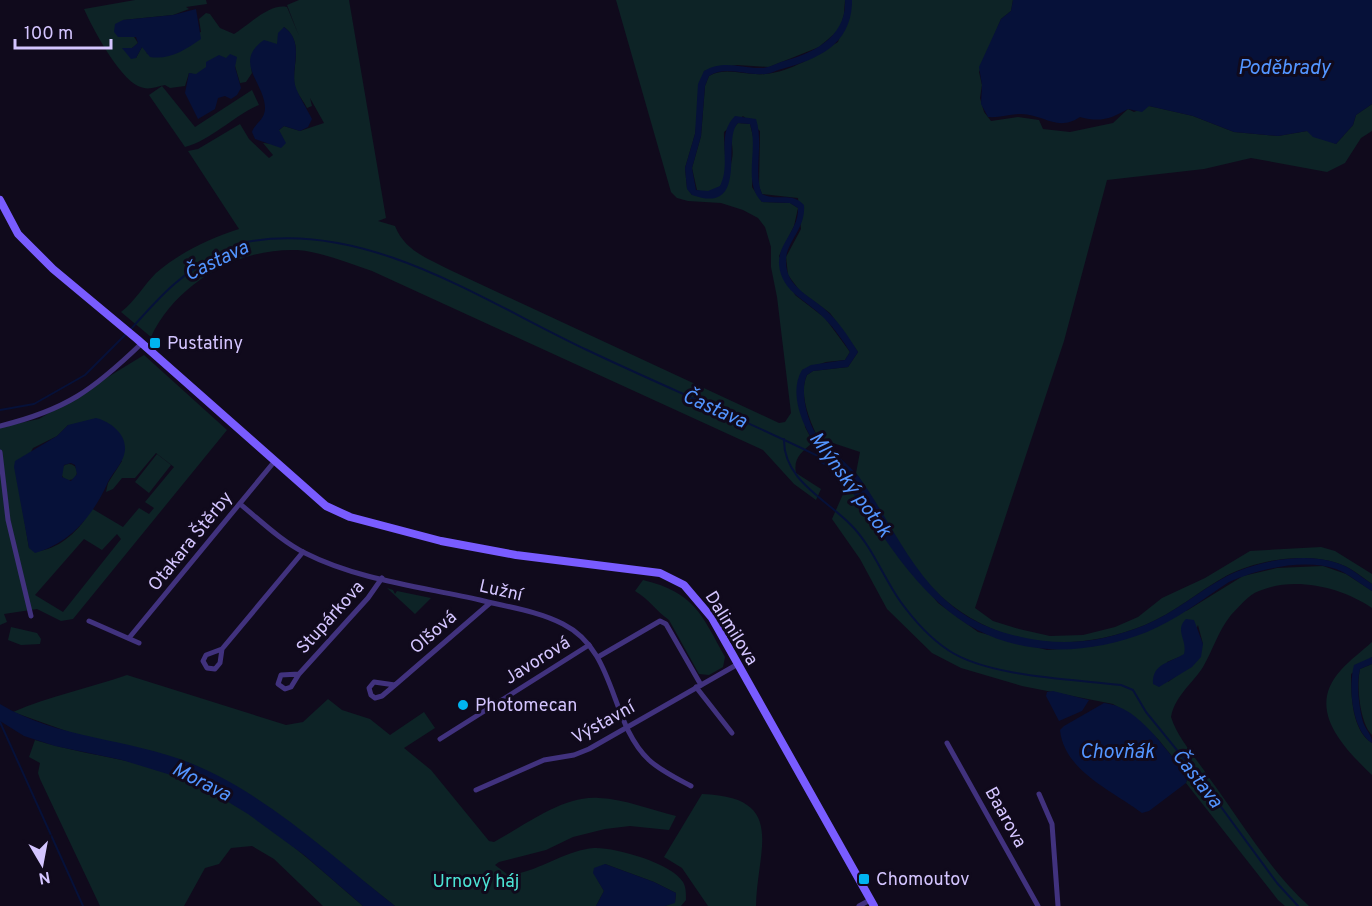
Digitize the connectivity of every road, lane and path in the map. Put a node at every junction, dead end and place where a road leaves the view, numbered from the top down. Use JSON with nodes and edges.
{"nodes":[{"id":1,"x":0,"y":200,"type":"edge"},
{"id":2,"x":139,"y":341,"type":"junction"},
{"id":3,"x":0,"y":426,"type":"edge"},
{"id":4,"x":0,"y":452,"type":"edge"},
{"id":5,"x":274,"y":462,"type":"junction"},
{"id":6,"x":240,"y":504,"type":"junction"},
{"id":7,"x":303,"y":552,"type":"junction"},
{"id":8,"x":382,"y":578,"type":"junction"},
{"id":9,"x":490,"y":603,"type":"junction"},
{"id":10,"x":31,"y":616,"type":"dead end"},
{"id":11,"x":89,"y":621,"type":"dead end"},
{"id":12,"x":129,"y":638,"type":"junction"},
{"id":13,"x":139,"y":643,"type":"dead end"},
{"id":14,"x":589,"y":645,"type":"junction"},
{"id":15,"x":222,"y":649,"type":"dead end"},
{"id":16,"x":598,"y":657,"type":"junction"},
{"id":17,"x":738,"y":664,"type":"junction"},
{"id":18,"x":299,"y":674,"type":"dead end"},
{"id":19,"x":395,"y":685,"type":"junction"},
{"id":20,"x":698,"y":686,"type":"junction"},
{"id":21,"x":627,"y":726,"type":"junction"},
{"id":22,"x":732,"y":733,"type":"dead end"},
{"id":23,"x":440,"y":739,"type":"dead end"},
{"id":24,"x":947,"y":743,"type":"dead end"},
{"id":25,"x":691,"y":786,"type":"dead end"},
{"id":26,"x":476,"y":790,"type":"dead end"},
{"id":27,"x":1038,"y":794,"type":"dead end"},
{"id":28,"x":872,"y":903,"type":"edge"},
{"id":29,"x":859,"y":906,"type":"edge"},
{"id":30,"x":1038,"y":906,"type":"edge"},
{"id":31,"x":1058,"y":906,"type":"edge"}],
"edges":[{"from":1,"to":2,"type":"main road","name":"Dalimilova"},
{"from":2,"to":3,"type":"street"},
{"from":2,"to":5,"type":"main road","name":"Dalimilova"},
{"from":4,"to":10,"type":"street"},
{"from":5,"to":6,"type":"street","name":"Otakara Štěrby"},
{"from":5,"to":17,"type":"main road","name":"Dalimilova"},
{"from":6,"to":7,"type":"street","name":"Lužní"},
{"from":6,"to":12,"type":"street","name":"Otakara Štěrby"},
{"from":7,"to":8,"type":"street","name":"Lužní"},
{"from":7,"to":15,"type":"street"},
{"from":8,"to":9,"type":"street","name":"Lužní"},
{"from":8,"to":18,"type":"street","name":"Stupárkova"},
{"from":9,"to":14,"type":"street","name":"Lužní"},
{"from":9,"to":19,"type":"street","name":"Olšová"},
{"from":11,"to":12,"type":"street"},
{"from":12,"to":13,"type":"street"},
{"from":14,"to":16,"type":"street","name":"Lužní"},
{"from":14,"to":23,"type":"street","name":"Javorová"},
{"from":16,"to":20,"type":"street"},
{"from":16,"to":21,"type":"street","name":"Lužní"},
{"from":17,"to":20,"type":"street","name":"Výstavní"},
{"from":17,"to":28,"type":"main road","name":"Dalimilova"},
{"from":19,"to":19,"type":"street","name":"Olšová"},
{"from":20,"to":21,"type":"street","name":"Výstavní"},
{"from":20,"to":22,"type":"street"},
{"from":21,"to":25,"type":"street","name":"Lužní"},
{"from":21,"to":26,"type":"street","name":"Výstavní"},
{"from":24,"to":30,"type":"street","name":"Baarova"},
{"from":27,"to":31,"type":"street","name":"Baarova"},
{"from":28,"to":29,"type":"street"}]}
